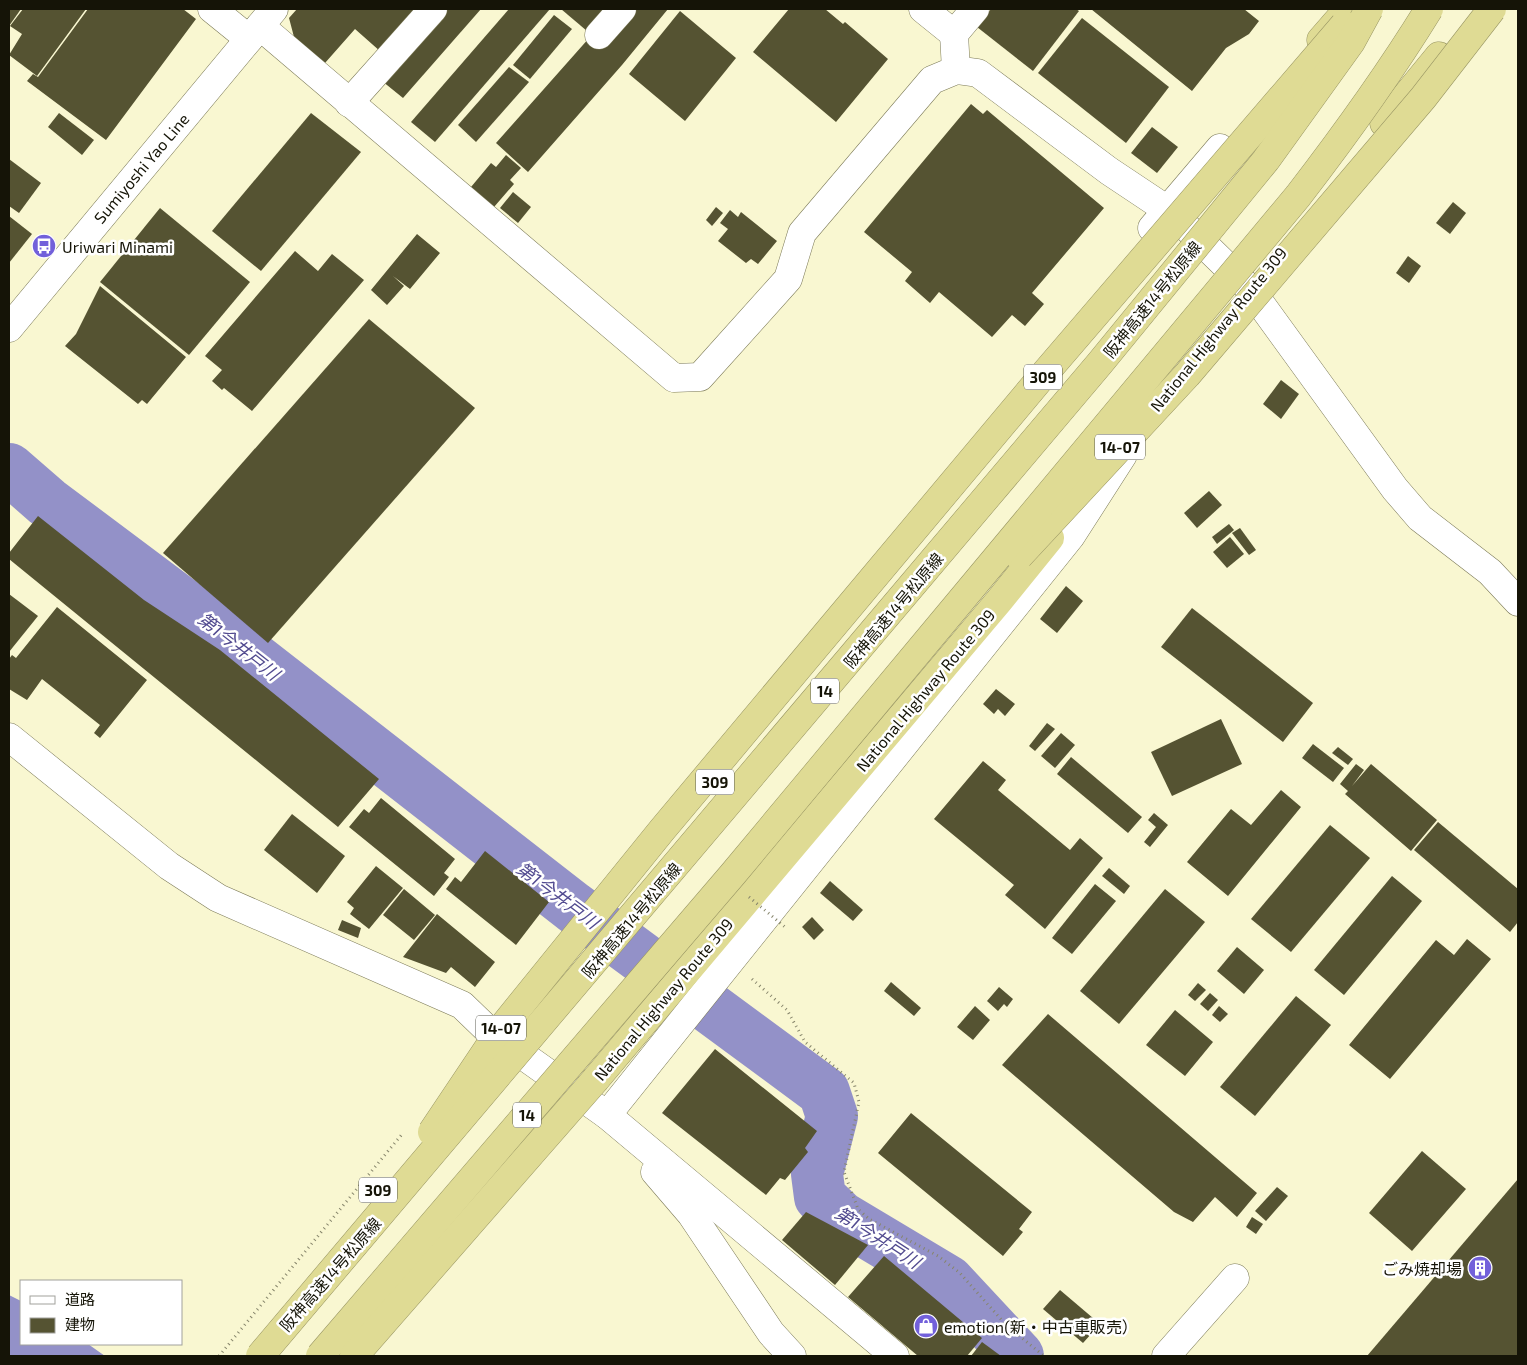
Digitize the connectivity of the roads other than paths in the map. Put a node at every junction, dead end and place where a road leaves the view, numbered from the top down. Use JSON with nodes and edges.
{"nodes":[{"id":1,"x":212,"y":9,"type":"edge"},
{"id":2,"x":433,"y":9,"type":"edge"},
{"id":3,"x":622,"y":9,"type":"edge"},
{"id":4,"x":923,"y":9,"type":"edge"},
{"id":5,"x":975,"y":9,"type":"edge"},
{"id":6,"x":1341,"y":9,"type":"edge"},
{"id":7,"x":1348,"y":9,"type":"edge"},
{"id":8,"x":1358,"y":9,"type":"edge"},
{"id":9,"x":1370,"y":9,"type":"edge"},
{"id":10,"x":1429,"y":9,"type":"edge"},
{"id":11,"x":1478,"y":9,"type":"edge"},
{"id":12,"x":1492,"y":9,"type":"edge"},
{"id":13,"x":261,"y":25,"type":"edge"},
{"id":14,"x":954,"y":34,"type":"junction"},
{"id":15,"x":599,"y":35,"type":"dead end"},
{"id":16,"x":956,"y":70,"type":"junction"},
{"id":17,"x":349,"y":103,"type":"junction"},
{"id":18,"x":1169,"y":212,"type":"junction"},
{"id":19,"x":1250,"y":289,"type":"junction"},
{"id":20,"x":9,"y":328,"type":"edge"},
{"id":21,"x":1146,"y":418,"type":"junction"},
{"id":22,"x":1518,"y":602,"type":"edge"},
{"id":23,"x":9,"y":737,"type":"edge"},
{"id":24,"x":733,"y":874,"type":"junction"},
{"id":25,"x":490,"y":1032,"type":"junction"},
{"id":26,"x":608,"y":1115,"type":"junction"},
{"id":27,"x":359,"y":1241,"type":"junction"},
{"id":28,"x":1235,"y":1278,"type":"dead end"},
{"id":29,"x":242,"y":1356,"type":"edge"},
{"id":30,"x":260,"y":1356,"type":"edge"},
{"id":31,"x":320,"y":1356,"type":"edge"},
{"id":32,"x":354,"y":1356,"type":"edge"},
{"id":33,"x":792,"y":1356,"type":"edge"},
{"id":34,"x":895,"y":1356,"type":"edge"},
{"id":35,"x":1166,"y":1356,"type":"edge"}],
"edges":[{"from":1,"to":13,"type":"street"},
{"from":2,"to":17,"type":"street"},
{"from":3,"to":15,"type":"street"},
{"from":4,"to":14,"type":"street"},
{"from":5,"to":14,"type":"street"},
{"from":6,"to":18,"type":"street"},
{"from":7,"to":18,"type":"highway","number":"309"},
{"from":8,"to":27,"type":"highway","number":"14-07","bridge":true},
{"from":9,"to":27,"type":"highway","name":"阪神高速14号松原線","number":"14","bridge":true},
{"from":10,"to":24,"type":"highway","number":"14","bridge":true},
{"from":11,"to":19,"type":"highway","name":"National Highway Route 309"},
{"from":12,"to":24,"type":"highway","number":"14-07","bridge":true},
{"from":13,"to":17,"type":"street"},
{"from":13,"to":20,"type":"street","name":"Sumiyoshi Yao Line"},
{"from":14,"to":16,"type":"street"},
{"from":16,"to":17,"type":"street"},
{"from":16,"to":18,"type":"street"},
{"from":18,"to":19,"type":"street"},
{"from":18,"to":25,"type":"street"},
{"from":18,"to":29,"type":"highway","number":"309","bridge":true},
{"from":19,"to":21,"type":"highway","name":"National Highway Route 309"},
{"from":19,"to":22,"type":"street"},
{"from":21,"to":26,"type":"street"},
{"from":21,"to":32,"type":"highway","name":"National Highway Route 309","bridge":true},
{"from":23,"to":25,"type":"street"},
{"from":24,"to":31,"type":"highway","number":"14","bridge":true},
{"from":25,"to":26,"type":"street"},
{"from":26,"to":33,"type":"street"},
{"from":26,"to":34,"type":"street"},
{"from":27,"to":30,"type":"highway","name":"阪神高速14号松原線","number":"14","bridge":true},
{"from":28,"to":35,"type":"street"}]}
